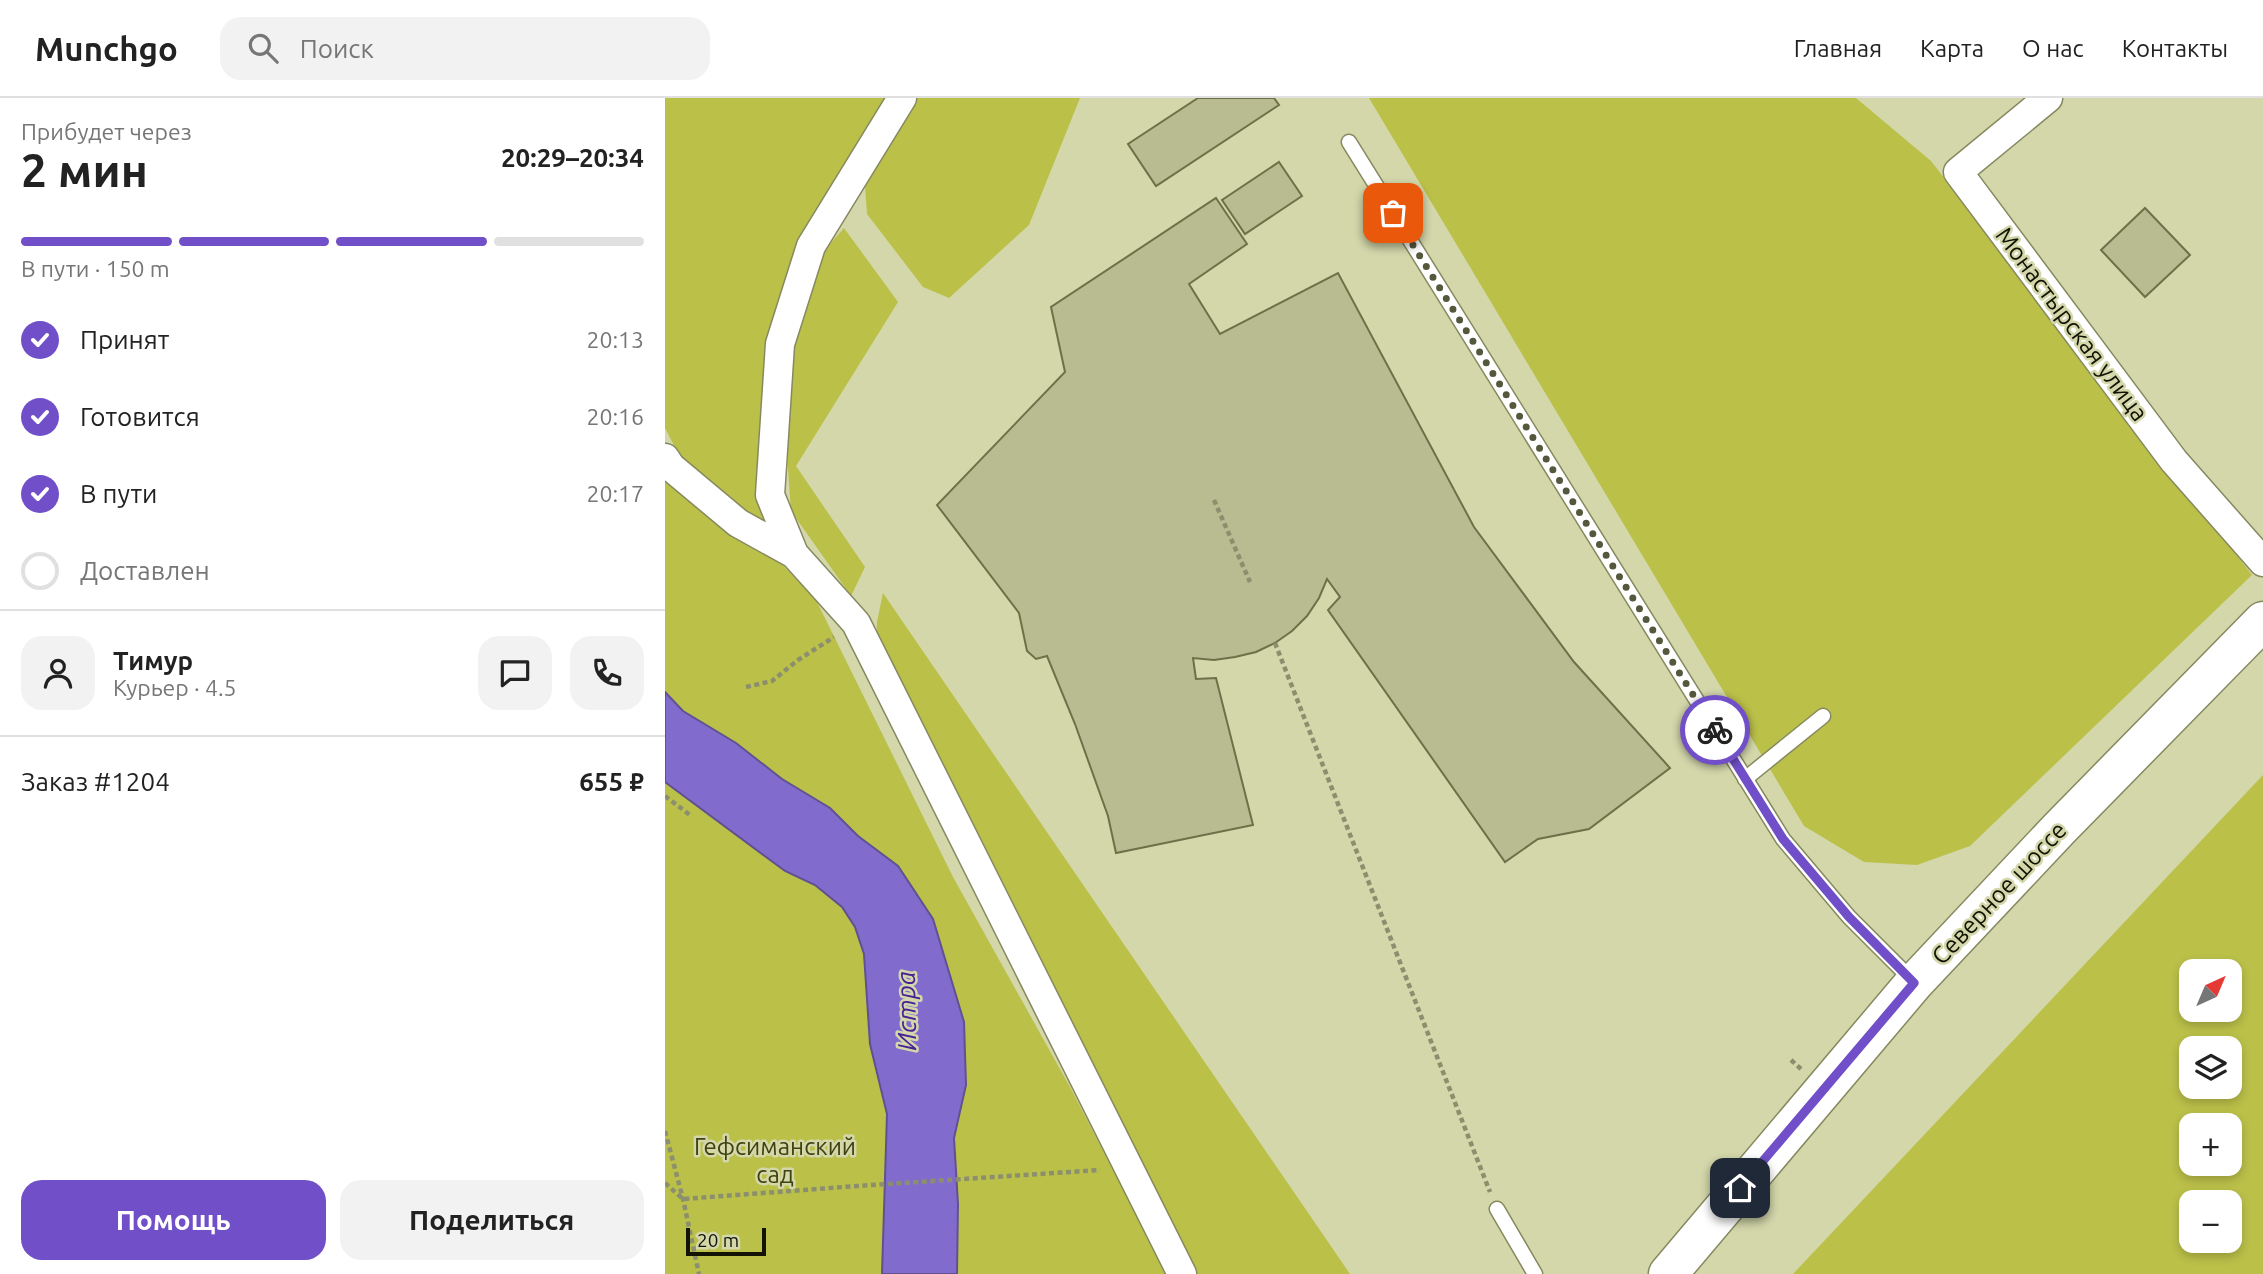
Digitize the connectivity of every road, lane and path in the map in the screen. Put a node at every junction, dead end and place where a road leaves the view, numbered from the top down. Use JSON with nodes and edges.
{"nodes":[{"id":1,"x":902,"y":98,"type":"edge"},
{"id":2,"x":2047,"y":98,"type":"edge"},
{"id":3,"x":1349,"y":142,"type":"dead end"},
{"id":4,"x":665,"y":458,"type":"edge"},
{"id":5,"x":1214,"y":500,"type":"dead end"},
{"id":6,"x":794,"y":554,"type":"junction"},
{"id":7,"x":2263,"y":562,"type":"edge"},
{"id":8,"x":1250,"y":582,"type":"dead end"},
{"id":9,"x":2263,"y":621,"type":"edge"},
{"id":10,"x":856,"y":623,"type":"junction"},
{"id":11,"x":1275,"y":643,"type":"dead end"},
{"id":12,"x":746,"y":687,"type":"dead end"},
{"id":13,"x":1822,"y":716,"type":"dead end"},
{"id":14,"x":1745,"y":779,"type":"junction"},
{"id":15,"x":667,"y":798,"type":"edge"},
{"id":16,"x":665,"y":806,"type":"edge"},
{"id":17,"x":689,"y":816,"type":"dead end"},
{"id":18,"x":1914,"y":983,"type":"junction"},
{"id":19,"x":665,"y":1131,"type":"edge"},
{"id":20,"x":1129,"y":1169,"type":"junction"},
{"id":21,"x":665,"y":1184,"type":"edge"},
{"id":22,"x":683,"y":1199,"type":"junction"},
{"id":23,"x":1497,"y":1209,"type":"joint"},
{"id":24,"x":699,"y":1274,"type":"edge"},
{"id":25,"x":1182,"y":1274,"type":"edge"},
{"id":26,"x":1535,"y":1274,"type":"edge"},
{"id":27,"x":1668,"y":1274,"type":"edge"}],
"edges":[{"from":1,"to":6,"type":"street"},
{"from":2,"to":7,"type":"street","name":"Монастырская улица"},
{"from":3,"to":14,"type":"lane"},
{"from":4,"to":6,"type":"street"},
{"from":5,"to":8,"type":"path"},
{"from":6,"to":10,"type":"street"},
{"from":9,"to":18,"type":"main road","name":"Северное шоссе"},
{"from":10,"to":12,"type":"path"},
{"from":10,"to":20,"type":"street"},
{"from":11,"to":23,"type":"path"},
{"from":13,"to":14,"type":"lane"},
{"from":14,"to":18,"type":"lane"},
{"from":15,"to":16,"type":"path"},
{"from":15,"to":17,"type":"path"},
{"from":18,"to":27,"type":"main road","name":"Северное шоссе"},
{"from":19,"to":22,"type":"path"},
{"from":20,"to":22,"type":"path"},
{"from":20,"to":25,"type":"street"},
{"from":21,"to":22,"type":"path"},
{"from":22,"to":24,"type":"path"},
{"from":23,"to":26,"type":"lane"}]}
